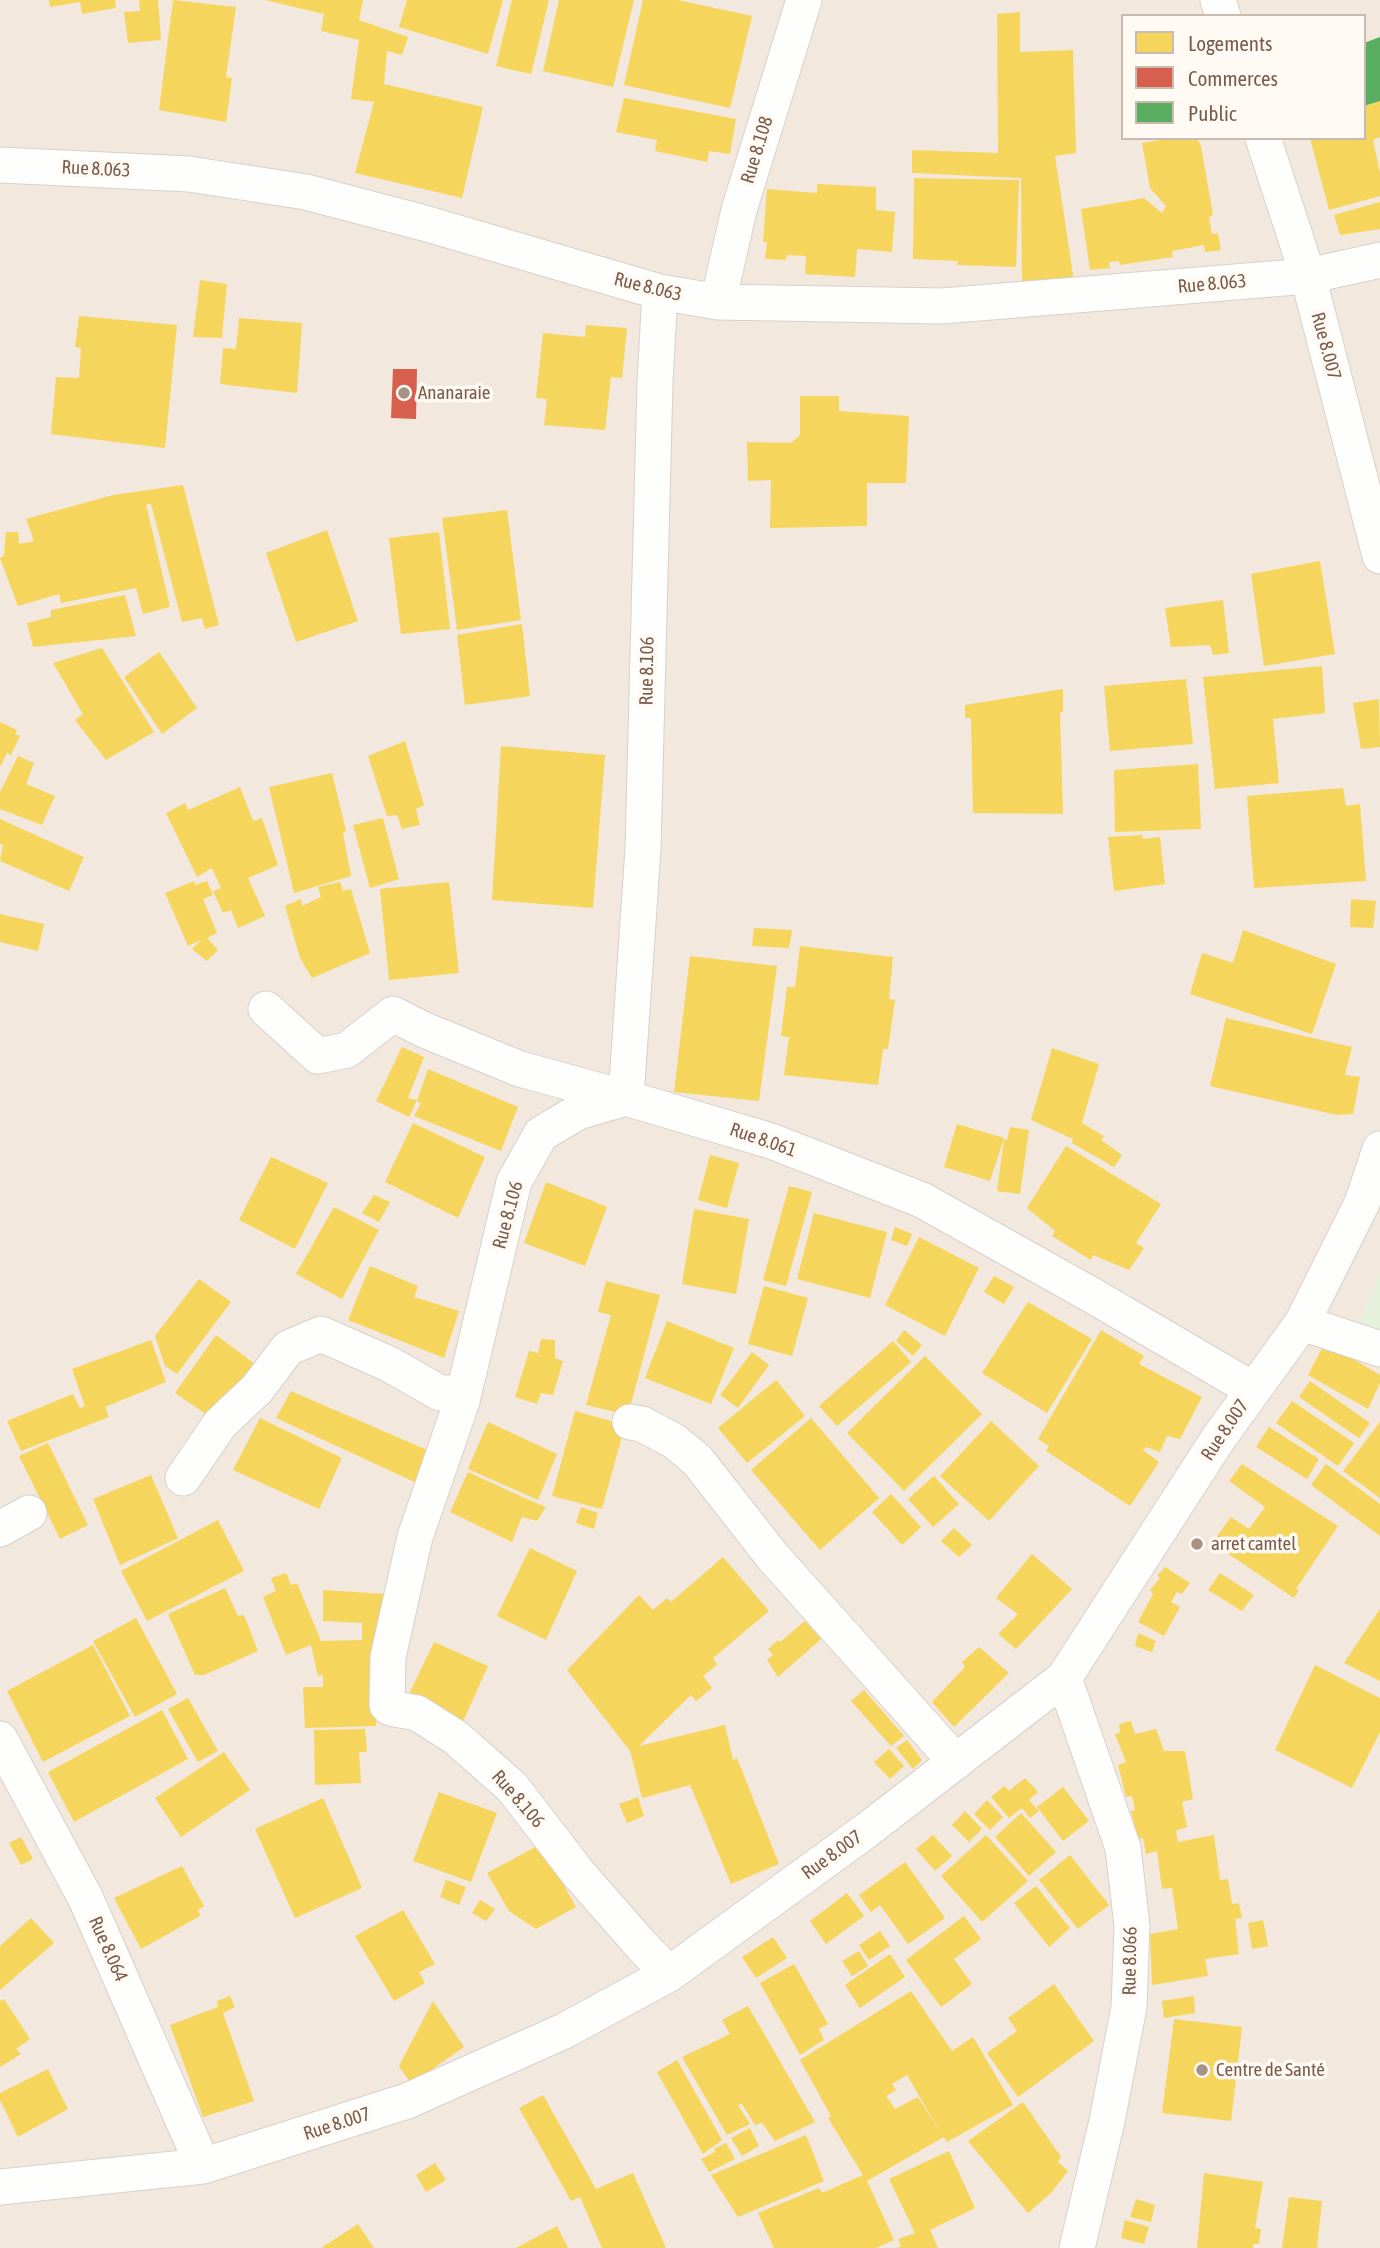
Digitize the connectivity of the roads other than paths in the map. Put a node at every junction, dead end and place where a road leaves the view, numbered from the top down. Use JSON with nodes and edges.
{"nodes":[{"id":1,"x":804,"y":0,"type":"edge"},
{"id":2,"x":1264,"y":140,"type":"edge"},
{"id":3,"x":0,"y":165,"type":"edge"},
{"id":4,"x":1380,"y":260,"type":"edge"},
{"id":5,"x":1308,"y":276,"type":"junction"},
{"id":6,"x":660,"y":292,"type":"junction"},
{"id":7,"x":718,"y":302,"type":"junction"},
{"id":8,"x":1380,"y":556,"type":"edge"},
{"id":9,"x":266,"y":1009,"type":"dead end"},
{"id":10,"x":626,"y":1098,"type":"junction"},
{"id":11,"x":1380,"y":1149,"type":"edge"},
{"id":12,"x":1302,"y":1323,"type":"junction"},
{"id":13,"x":1380,"y":1349,"type":"edge"},
{"id":14,"x":1252,"y":1389,"type":"junction"},
{"id":15,"x":462,"y":1401,"type":"junction"},
{"id":16,"x":630,"y":1422,"type":"dead end"},
{"id":17,"x":183,"y":1478,"type":"dead end"},
{"id":18,"x":1064,"y":1678,"type":"junction"},
{"id":19,"x":0,"y":1739,"type":"edge"},
{"id":20,"x":956,"y":1762,"type":"junction"},
{"id":21,"x":669,"y":1974,"type":"junction"},
{"id":22,"x":203,"y":2166,"type":"junction"},
{"id":23,"x":0,"y":2187,"type":"edge"},
{"id":24,"x":1077,"y":2248,"type":"edge"}],
"edges":[{"from":1,"to":7,"type":"street","name":"Rue 8.108"},
{"from":2,"to":5,"type":"street","name":"Rue 8.007"},
{"from":3,"to":6,"type":"street","name":"Rue 8.063"},
{"from":4,"to":5,"type":"street","name":"Rue 8.063"},
{"from":5,"to":7,"type":"street","name":"Rue 8.063"},
{"from":5,"to":8,"type":"street","name":"Rue 8.007"},
{"from":6,"to":7,"type":"street","name":"Rue 8.063"},
{"from":6,"to":10,"type":"street","name":"Rue 8.106"},
{"from":9,"to":10,"type":"street","name":"Rue 8.061"},
{"from":10,"to":14,"type":"street","name":"Rue 8.061"},
{"from":10,"to":15,"type":"street","name":"Rue 8.106"},
{"from":11,"to":12,"type":"street","name":"Rue 8.007"},
{"from":12,"to":13,"type":"street"},
{"from":12,"to":14,"type":"street","name":"Rue 8.007"},
{"from":14,"to":18,"type":"street","name":"Rue 8.007"},
{"from":15,"to":17,"type":"street"},
{"from":15,"to":21,"type":"street","name":"Rue 8.106"},
{"from":16,"to":20,"type":"street"},
{"from":18,"to":20,"type":"street","name":"Rue 8.007"},
{"from":18,"to":24,"type":"street","name":"Rue 8.066"},
{"from":19,"to":22,"type":"street","name":"Rue 8.064"},
{"from":20,"to":21,"type":"street","name":"Rue 8.007"},
{"from":21,"to":22,"type":"street","name":"Rue 8.007"},
{"from":22,"to":23,"type":"street","name":"Rue 8.007"}]}
